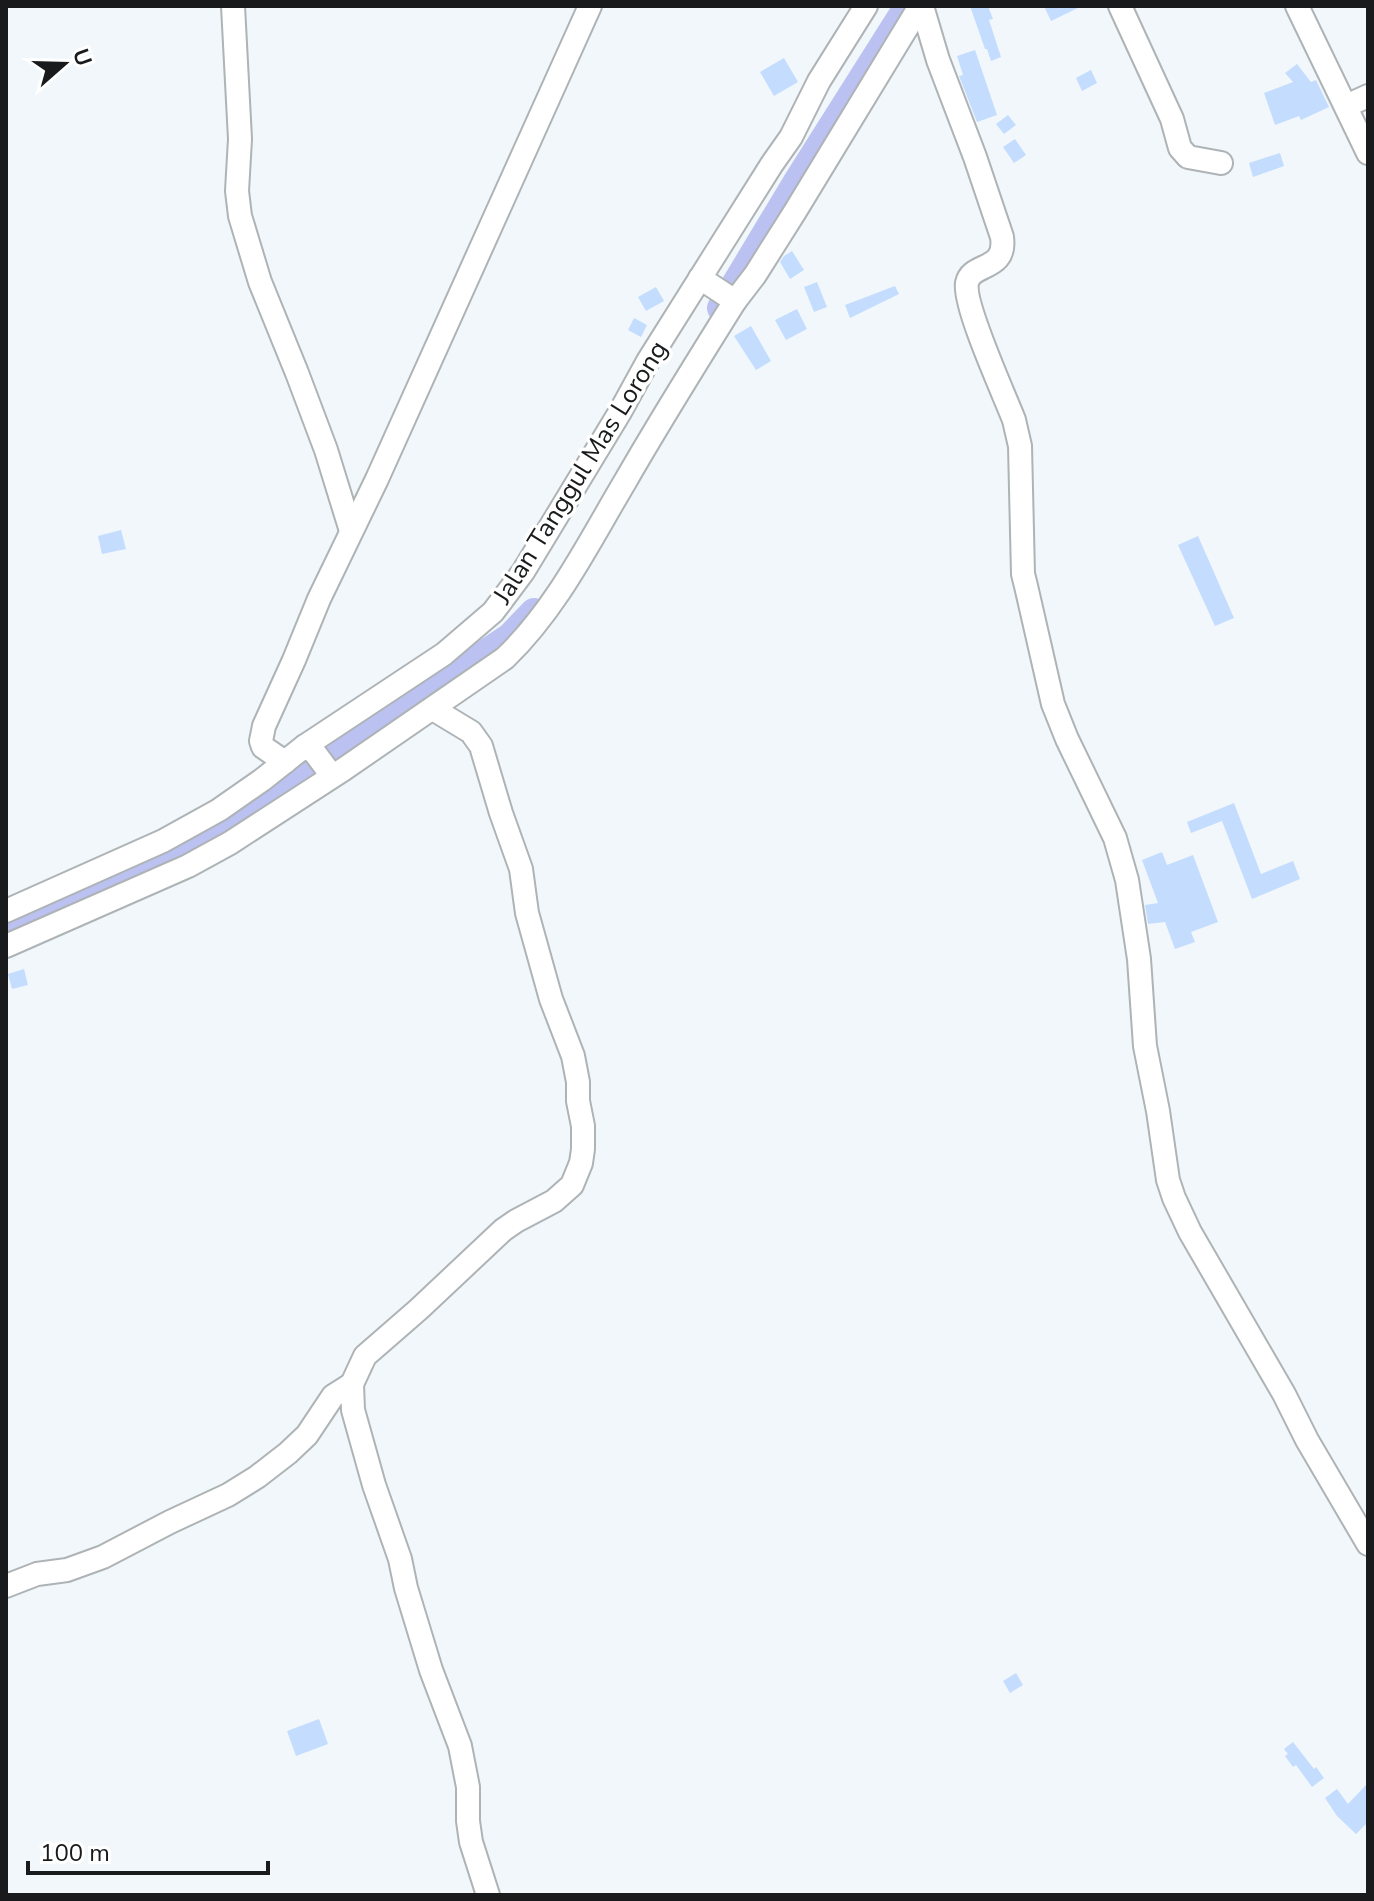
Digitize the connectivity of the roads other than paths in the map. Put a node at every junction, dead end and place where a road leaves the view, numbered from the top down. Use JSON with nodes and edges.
{"nodes":[{"id":1,"x":233,"y":6,"type":"edge"},
{"id":2,"x":590,"y":6,"type":"edge"},
{"id":3,"x":866,"y":6,"type":"edge"},
{"id":4,"x":921,"y":6,"type":"edge"},
{"id":5,"x":1120,"y":6,"type":"edge"},
{"id":6,"x":1297,"y":6,"type":"edge"},
{"id":7,"x":1368,"y":96,"type":"edge"},
{"id":8,"x":1346,"y":106,"type":"junction"},
{"id":9,"x":1368,"y":153,"type":"edge"},
{"id":10,"x":1221,"y":163,"type":"dead end"},
{"id":11,"x":718,"y":290,"type":"junction"},
{"id":12,"x":351,"y":531,"type":"junction"},
{"id":13,"x":433,"y":709,"type":"junction"},
{"id":14,"x":310,"y":749,"type":"junction"},
{"id":15,"x":285,"y":762,"type":"junction"},
{"id":16,"x":330,"y":774,"type":"junction"},
{"id":17,"x":6,"y":911,"type":"edge"},
{"id":18,"x":6,"y":946,"type":"edge"},
{"id":19,"x":352,"y":1384,"type":"junction"},
{"id":20,"x":1368,"y":1544,"type":"edge"},
{"id":21,"x":6,"y":1586,"type":"edge"},
{"id":22,"x":488,"y":1895,"type":"edge"}],
"edges":[{"from":1,"to":12,"type":"street"},
{"from":2,"to":12,"type":"street"},
{"from":3,"to":11,"type":"street","name":"Jalan Tanggul Mas Lorong"},
{"from":4,"to":11,"type":"street"},
{"from":4,"to":20,"type":"street"},
{"from":5,"to":10,"type":"street"},
{"from":6,"to":8,"type":"street"},
{"from":7,"to":8,"type":"street"},
{"from":8,"to":9,"type":"street"},
{"from":11,"to":13,"type":"street"},
{"from":11,"to":14,"type":"street","name":"Jalan Tanggul Mas Lorong"},
{"from":12,"to":15,"type":"street"},
{"from":13,"to":16,"type":"street"},
{"from":13,"to":19,"type":"street"},
{"from":14,"to":15,"type":"street","name":"Jalan Tanggul Mas Lorong"},
{"from":14,"to":16,"type":"street"},
{"from":15,"to":17,"type":"street","name":"Jalan Tanggul Mas Lorong"},
{"from":16,"to":18,"type":"street"},
{"from":19,"to":21,"type":"street"},
{"from":19,"to":22,"type":"street"}]}
